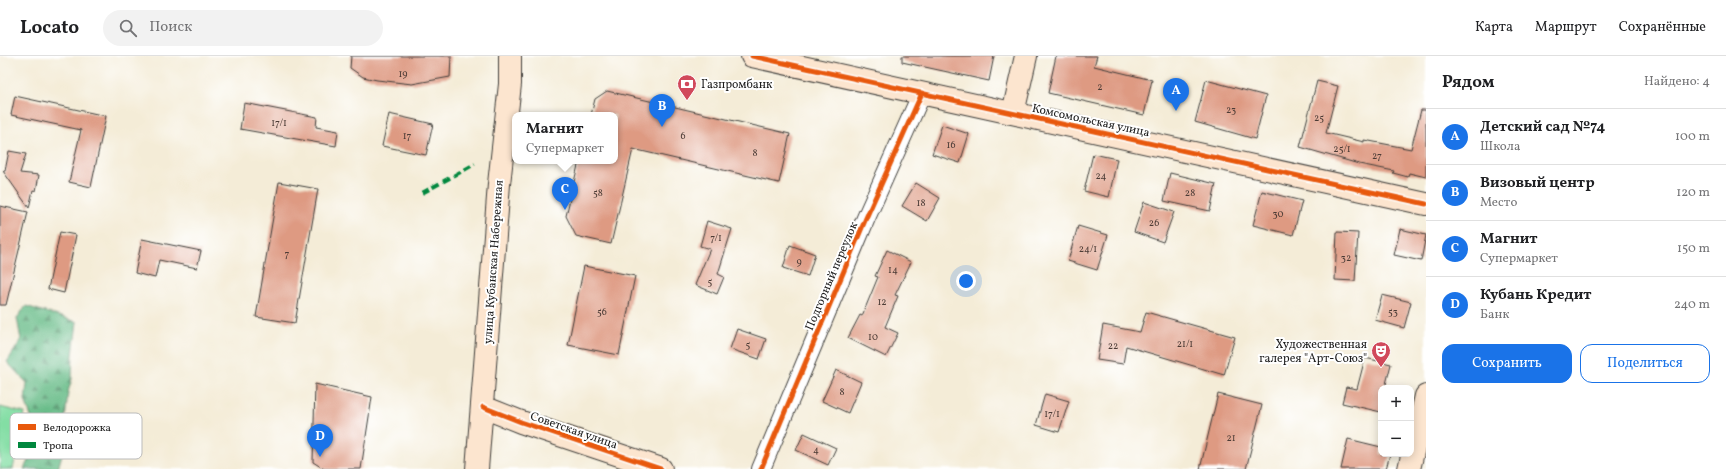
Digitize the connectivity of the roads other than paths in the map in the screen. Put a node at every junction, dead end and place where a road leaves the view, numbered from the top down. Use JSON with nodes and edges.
{"nodes":[{"id":1,"x":510,"y":56,"type":"edge"},
{"id":2,"x":752,"y":56,"type":"edge"},
{"id":3,"x":1026,"y":56,"type":"edge"},
{"id":4,"x":922,"y":93,"type":"junction"},
{"id":5,"x":1013,"y":113,"type":"junction"},
{"id":6,"x":1426,"y":204,"type":"edge"},
{"id":7,"x":1426,"y":396,"type":"edge"},
{"id":8,"x":483,"y":407,"type":"junction"},
{"id":9,"x":477,"y":469,"type":"edge"},
{"id":10,"x":661,"y":469,"type":"edge"},
{"id":11,"x":761,"y":469,"type":"edge"},
{"id":12,"x":1409,"y":469,"type":"edge"}],
"edges":[{"from":1,"to":8,"type":"street","name":"улица Кубанская Набережная"},
{"from":2,"to":4,"type":"street","name":"Комсомольская улица"},
{"from":3,"to":5,"type":"street"},
{"from":4,"to":5,"type":"street","name":"Комсомольская улица"},
{"from":4,"to":11,"type":"street","name":"Подгорный переулок"},
{"from":5,"to":6,"type":"street","name":"Комсомольская улица"},
{"from":7,"to":12,"type":"street"},
{"from":8,"to":9,"type":"street","name":"улица Кубанская Набережная"},
{"from":8,"to":10,"type":"street","name":"Советская улица"}]}
